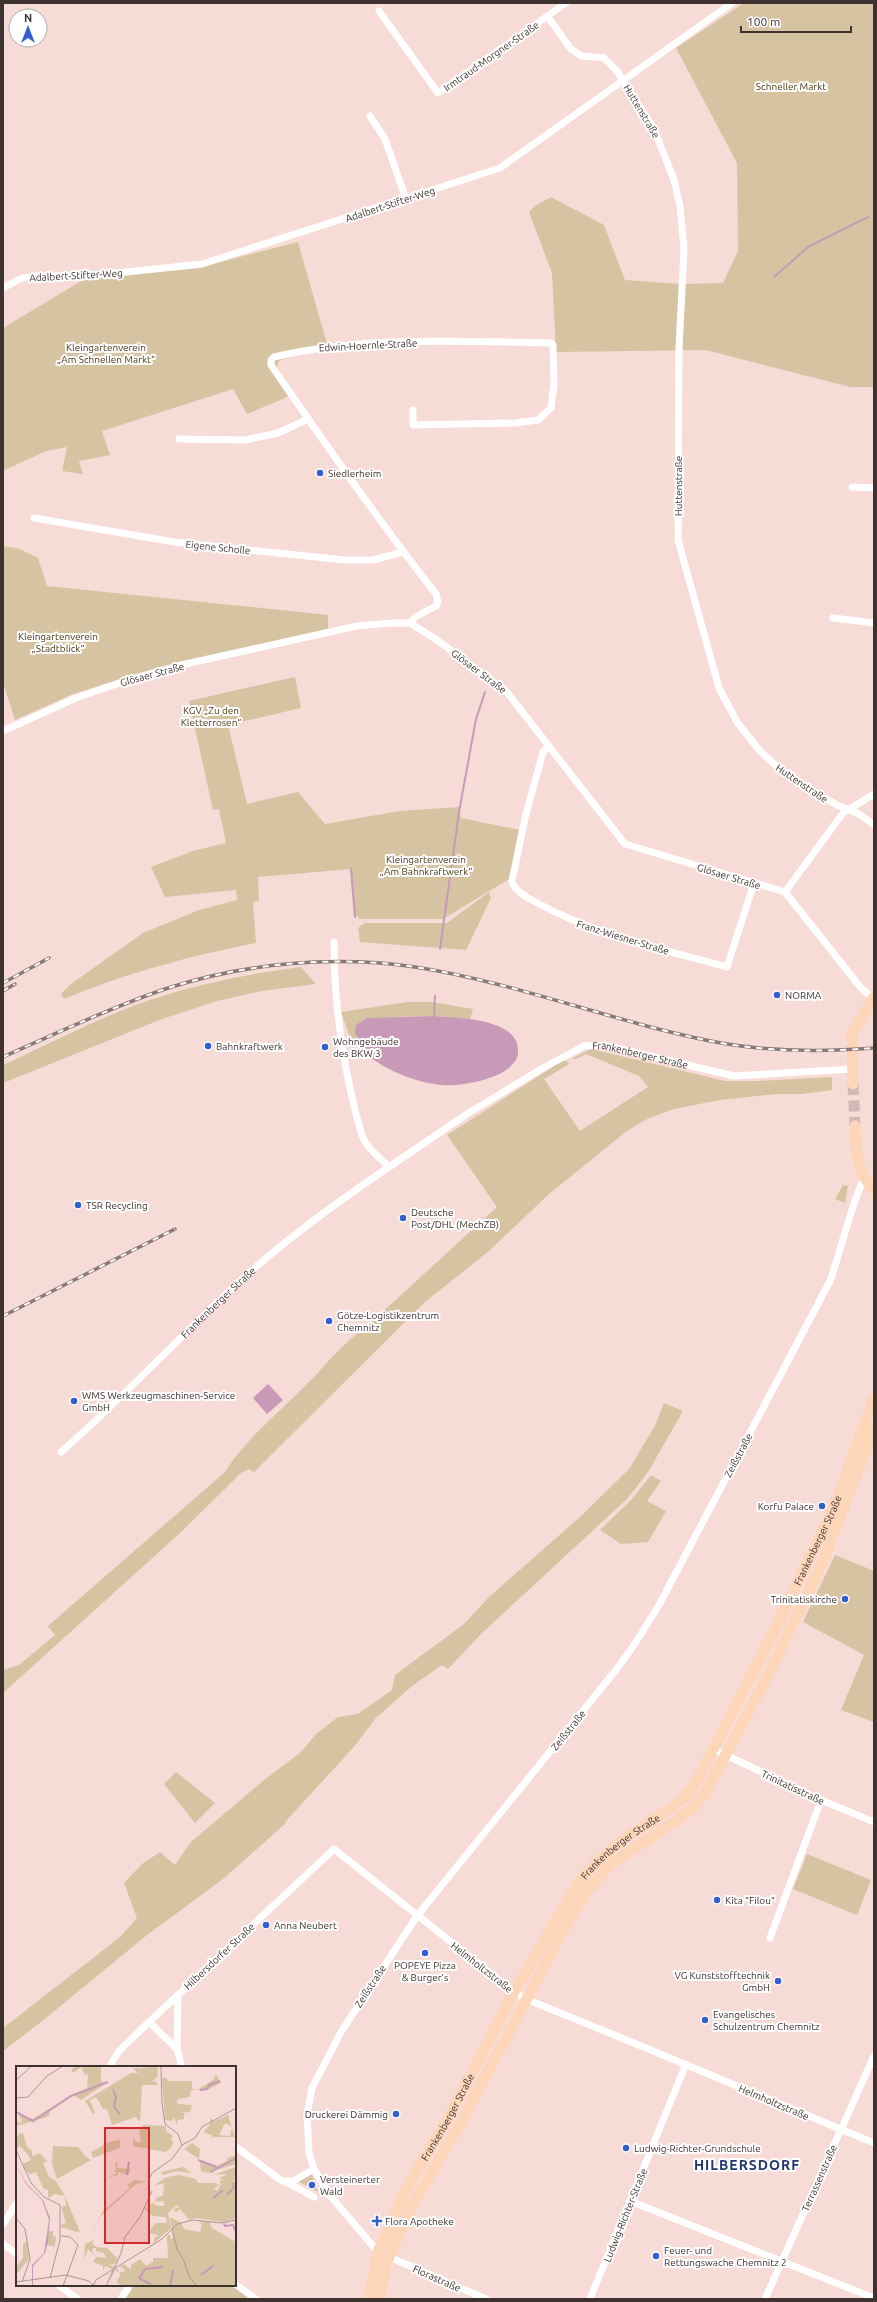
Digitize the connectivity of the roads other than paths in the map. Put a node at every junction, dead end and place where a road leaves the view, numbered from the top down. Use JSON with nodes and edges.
{"nodes":[{"id":1,"x":566,"y":3,"type":"edge"},
{"id":2,"x":732,"y":3,"type":"edge"},
{"id":3,"x":379,"y":12,"type":"dead end"},
{"id":4,"x":548,"y":17,"type":"junction"},
{"id":5,"x":624,"y":81,"type":"junction"},
{"id":6,"x":370,"y":116,"type":"dead end"},
{"id":7,"x":406,"y":198,"type":"junction"},
{"id":8,"x":3,"y":288,"type":"edge"},
{"id":9,"x":413,"y":410,"type":"dead end"},
{"id":10,"x":308,"y":419,"type":"junction"},
{"id":11,"x":178,"y":439,"type":"dead end"},
{"id":12,"x":852,"y":486,"type":"dead end"},
{"id":13,"x":874,"y":488,"type":"edge"},
{"id":14,"x":34,"y":518,"type":"dead end"},
{"id":15,"x":402,"y":552,"type":"junction"},
{"id":16,"x":833,"y":618,"type":"dead end"},
{"id":17,"x":410,"y":623,"type":"junction"},
{"id":18,"x":874,"y":623,"type":"edge"},
{"id":19,"x":3,"y":730,"type":"edge"},
{"id":20,"x":549,"y":746,"type":"junction"},
{"id":21,"x":874,"y":794,"type":"edge"},
{"id":22,"x":848,"y":809,"type":"junction"},
{"id":23,"x":874,"y":825,"type":"edge"},
{"id":24,"x":754,"y":883,"type":"junction"},
{"id":25,"x":785,"y":892,"type":"junction"},
{"id":26,"x":334,"y":942,"type":"dead end"},
{"id":27,"x":874,"y":997,"type":"edge"},
{"id":28,"x":853,"y":1069,"type":"junction"},
{"id":29,"x":853,"y":1084,"type":"tunnel mouth"},
{"id":30,"x":855,"y":1126,"type":"tunnel mouth"},
{"id":31,"x":389,"y":1167,"type":"junction"},
{"id":32,"x":864,"y":1178,"type":"junction"},
{"id":33,"x":874,"y":1190,"type":"edge"},
{"id":34,"x":874,"y":1399,"type":"edge"},
{"id":35,"x":874,"y":1429,"type":"edge"},
{"id":36,"x":61,"y":1452,"type":"dead end"},
{"id":37,"x":713,"y":1749,"type":"junction"},
{"id":38,"x":726,"y":1755,"type":"junction"},
{"id":39,"x":821,"y":1800,"type":"junction"},
{"id":40,"x":874,"y":1822,"type":"edge"},
{"id":41,"x":334,"y":1849,"type":"joint"},
{"id":42,"x":417,"y":1916,"type":"junction"},
{"id":43,"x":770,"y":1938,"type":"dead end"},
{"id":44,"x":514,"y":1992,"type":"junction"},
{"id":45,"x":178,"y":1995,"type":"junction"},
{"id":46,"x":526,"y":1999,"type":"junction"},
{"id":47,"x":149,"y":2022,"type":"junction"},
{"id":48,"x":177,"y":2049,"type":"junction"},
{"id":49,"x":874,"y":2056,"type":"edge"},
{"id":50,"x":686,"y":2064,"type":"junction"},
{"id":51,"x":110,"y":2066,"type":"edge"},
{"id":52,"x":182,"y":2066,"type":"edge"},
{"id":53,"x":841,"y":2130,"type":"junction"},
{"id":54,"x":874,"y":2143,"type":"edge"},
{"id":55,"x":236,"y":2147,"type":"edge"},
{"id":56,"x":314,"y":2169,"type":"junction"},
{"id":57,"x":282,"y":2181,"type":"junction"},
{"id":58,"x":314,"y":2197,"type":"dead end"},
{"id":59,"x":630,"y":2202,"type":"junction"},
{"id":60,"x":16,"y":2204,"type":"edge"},
{"id":61,"x":3,"y":2224,"type":"edge"},
{"id":62,"x":3,"y":2244,"type":"edge"},
{"id":63,"x":378,"y":2252,"type":"junction"},
{"id":64,"x":16,"y":2253,"type":"edge"},
{"id":65,"x":389,"y":2256,"type":"junction"},
{"id":66,"x":782,"y":2262,"type":"junction"},
{"id":67,"x":236,"y":2285,"type":"edge"},
{"id":68,"x":60,"y":2286,"type":"edge"},
{"id":69,"x":129,"y":2286,"type":"edge"},
{"id":70,"x":252,"y":2298,"type":"edge"},
{"id":71,"x":874,"y":2298,"type":"edge"},
{"id":72,"x":77,"y":2299,"type":"edge"},
{"id":73,"x":121,"y":2299,"type":"edge"},
{"id":74,"x":369,"y":2299,"type":"edge"},
{"id":75,"x":380,"y":2299,"type":"edge"},
{"id":76,"x":486,"y":2299,"type":"edge"},
{"id":77,"x":590,"y":2299,"type":"edge"},
{"id":78,"x":764,"y":2299,"type":"edge"}],
"edges":[{"from":1,"to":4,"type":"street","name":"Irmtraud-Morgner-Straße"},
{"from":2,"to":5,"type":"street","name":"Adalbert-Stifter-Weg"},
{"from":3,"to":4,"type":"street","name":"Irmtraud-Morgner-Straße"},
{"from":4,"to":5,"type":"street","name":"Irmtraud-Morgner-Straße"},
{"from":5,"to":7,"type":"street","name":"Adalbert-Stifter-Weg"},
{"from":5,"to":22,"type":"street","name":"Huttenstraße"},
{"from":6,"to":7,"type":"street"},
{"from":7,"to":8,"type":"street","name":"Adalbert-Stifter-Weg"},
{"from":9,"to":10,"type":"street","name":"Edwin-Hoernle-Straße"},
{"from":10,"to":11,"type":"street"},
{"from":10,"to":15,"type":"street","name":"Edwin-Hoernle-Straße"},
{"from":12,"to":13,"type":"street"},
{"from":14,"to":15,"type":"street","name":"Eigene Scholle"},
{"from":15,"to":17,"type":"street","name":"Edwin-Hoernle-Straße"},
{"from":16,"to":18,"type":"street"},
{"from":17,"to":19,"type":"street","name":"Glösaer Straße"},
{"from":17,"to":20,"type":"street","name":"Glösaer Straße"},
{"from":20,"to":24,"type":"street","name":"Glösaer Straße"},
{"from":20,"to":24,"type":"street","name":"Franz-Wiesner-Straße"},
{"from":21,"to":22,"type":"street"},
{"from":22,"to":23,"type":"street","name":"Huttenstraße"},
{"from":22,"to":25,"type":"street"},
{"from":24,"to":25,"type":"street","name":"Glösaer Straße"},
{"from":25,"to":27,"type":"street"},
{"from":26,"to":31,"type":"street"},
{"from":27,"to":28,"type":"main road"},
{"from":28,"to":29,"type":"main road"},
{"from":28,"to":31,"type":"street","name":"Frankenberger Straße"},
{"from":30,"to":32,"type":"main road"},
{"from":31,"to":36,"type":"street","name":"Frankenberger Straße"},
{"from":32,"to":33,"type":"main road"},
{"from":32,"to":42,"type":"street","name":"Zeißstraße"},
{"from":34,"to":37,"type":"main road","name":"Frankenberger Straße"},
{"from":35,"to":38,"type":"main road","name":"Frankenberger Straße"},
{"from":37,"to":38,"type":"street","name":"Trinitatisstraße"},
{"from":37,"to":44,"type":"main road","name":"Frankenberger Straße"},
{"from":38,"to":39,"type":"street","name":"Trinitatisstraße"},
{"from":38,"to":46,"type":"main road","name":"Frankenberger Straße"},
{"from":39,"to":40,"type":"street","name":"Trinitatisstraße"},
{"from":39,"to":43,"type":"street"},
{"from":41,"to":42,"type":"street","name":"Helmholtzstraße"},
{"from":41,"to":45,"type":"street","name":"Hilbersdorfer Straße"},
{"from":42,"to":44,"type":"street","name":"Helmholtzstraße"},
{"from":42,"to":56,"type":"street","name":"Zeißstraße"},
{"from":44,"to":46,"type":"street","name":"Helmholtzstraße"},
{"from":44,"to":63,"type":"main road","name":"Frankenberger Straße"},
{"from":45,"to":47,"type":"street","name":"Hilbersdorfer Straße"},
{"from":45,"to":48,"type":"street"},
{"from":46,"to":50,"type":"street","name":"Helmholtzstraße"},
{"from":46,"to":65,"type":"main road","name":"Frankenberger Straße"},
{"from":47,"to":48,"type":"street"},
{"from":47,"to":51,"type":"street","name":"Hilbersdorfer Straße"},
{"from":48,"to":52,"type":"street"},
{"from":49,"to":53,"type":"street","name":"Terrassenstraße"},
{"from":50,"to":53,"type":"street","name":"Helmholtzstraße"},
{"from":50,"to":59,"type":"street","name":"Ludwig-Richter-Straße"},
{"from":53,"to":54,"type":"street","name":"Helmholtzstraße"},
{"from":53,"to":66,"type":"street","name":"Terrassenstraße"},
{"from":55,"to":57,"type":"street"},
{"from":56,"to":57,"type":"street"},
{"from":56,"to":63,"type":"street","name":"Zeißstraße"},
{"from":57,"to":58,"type":"street"},
{"from":59,"to":66,"type":"street"},
{"from":59,"to":77,"type":"street","name":"Ludwig-Richter-Straße"},
{"from":60,"to":61,"type":"street"},
{"from":62,"to":64,"type":"street"},
{"from":63,"to":74,"type":"main road","name":"Frankenberger Straße"},
{"from":65,"to":75,"type":"main road","name":"Frankenberger Straße"},
{"from":65,"to":76,"type":"street","name":"Florastraße"},
{"from":66,"to":71,"type":"street"},
{"from":66,"to":78,"type":"street","name":"Terrassenstraße"},
{"from":67,"to":70,"type":"street"},
{"from":68,"to":72,"type":"street"},
{"from":69,"to":73,"type":"street"}]}
